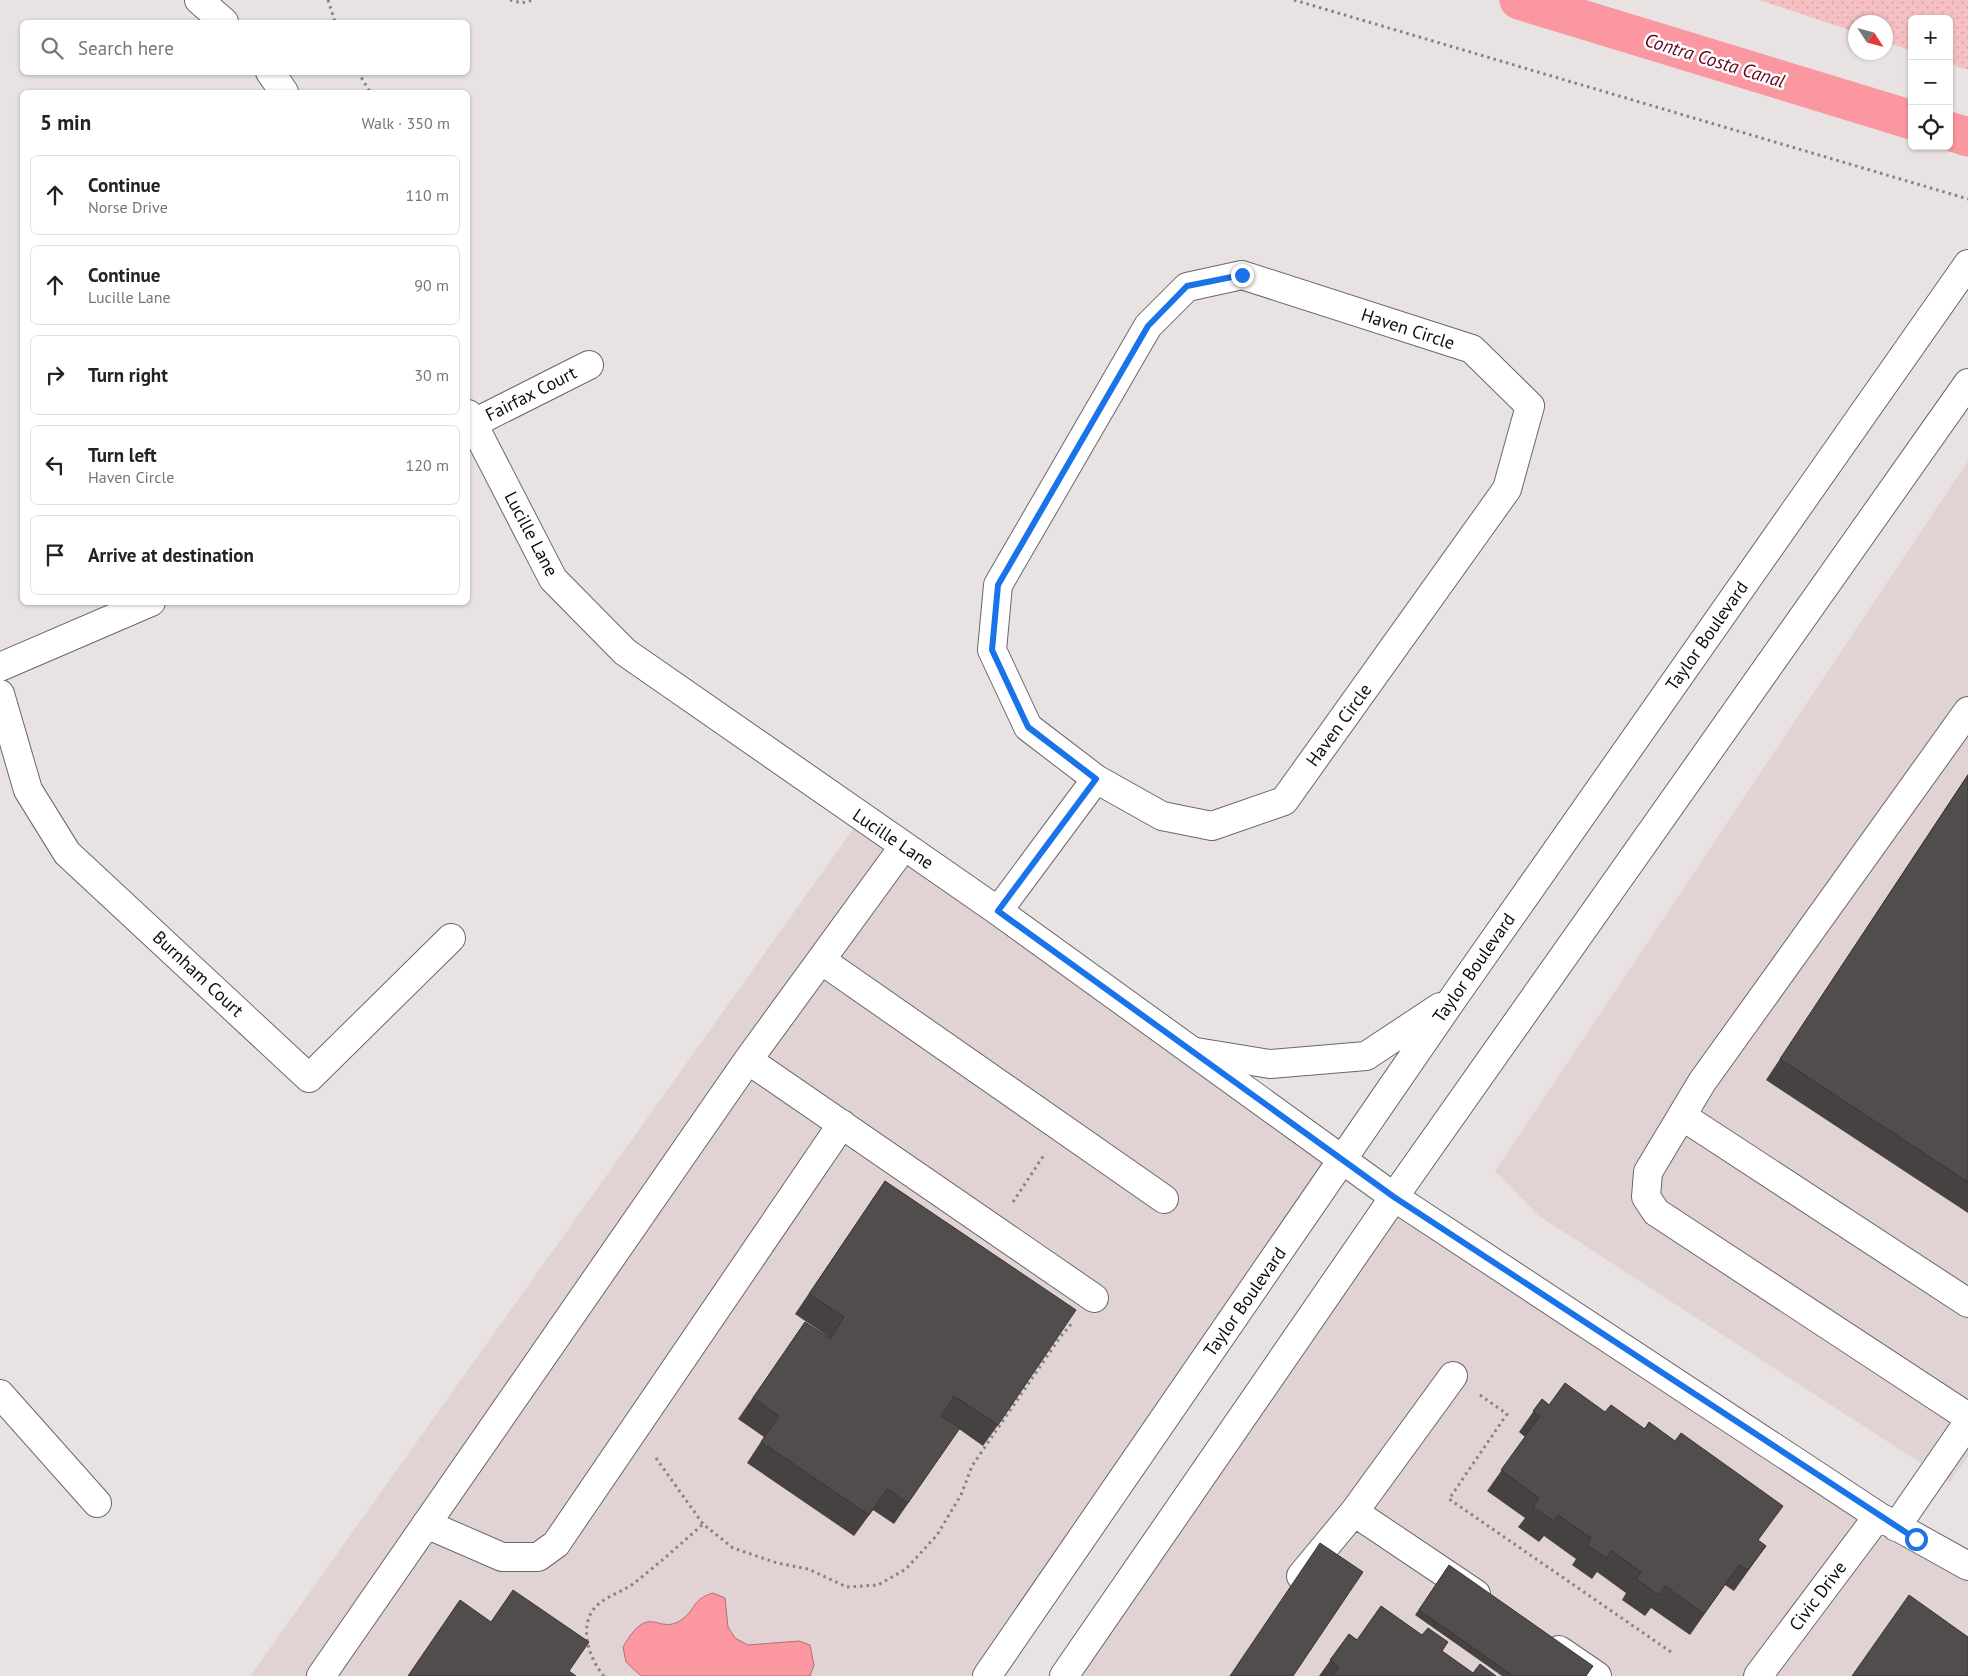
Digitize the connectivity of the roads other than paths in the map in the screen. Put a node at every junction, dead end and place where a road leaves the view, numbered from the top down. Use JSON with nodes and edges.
{"nodes":[{"id":1,"x":199,"y":0,"type":"edge"},
{"id":2,"x":222,"y":20,"type":"edge"},
{"id":3,"x":272,"y":75,"type":"edge"},
{"id":4,"x":283,"y":90,"type":"edge"},
{"id":5,"x":1968,"y":264,"type":"edge"},
{"id":6,"x":589,"y":365,"type":"dead end"},
{"id":7,"x":1968,"y":383,"type":"edge"},
{"id":8,"x":470,"y":421,"type":"edge"},
{"id":9,"x":470,"y":423,"type":"edge"},
{"id":10,"x":144,"y":605,"type":"edge"},
{"id":11,"x":0,"y":667,"type":"edge"},
{"id":12,"x":0,"y":694,"type":"edge"},
{"id":13,"x":1968,"y":711,"type":"edge"},
{"id":14,"x":1096,"y":779,"type":"junction"},
{"id":15,"x":904,"y":846,"type":"junction"},
{"id":16,"x":998,"y":911,"type":"junction"},
{"id":17,"x":451,"y":938,"type":"dead end"},
{"id":18,"x":821,"y":960,"type":"junction"},
{"id":19,"x":1452,"y":1000,"type":"junction"},
{"id":20,"x":1196,"y":1052,"type":"junction"},
{"id":21,"x":748,"y":1060,"type":"junction"},
{"id":22,"x":1682,"y":1116,"type":"junction"},
{"id":23,"x":842,"y":1124,"type":"junction"},
{"id":24,"x":1342,"y":1160,"type":"junction"},
{"id":25,"x":1394,"y":1197,"type":"junction"},
{"id":26,"x":1164,"y":1199,"type":"dead end"},
{"id":27,"x":1094,"y":1298,"type":"road end"},
{"id":28,"x":1968,"y":1303,"type":"edge"},
{"id":29,"x":1453,"y":1376,"type":"road end"},
{"id":30,"x":0,"y":1394,"type":"edge"},
{"id":31,"x":1968,"y":1417,"type":"edge"},
{"id":32,"x":97,"y":1503,"type":"dead end"},
{"id":33,"x":1354,"y":1512,"type":"junction"},
{"id":34,"x":1887,"y":1521,"type":"junction"},
{"id":35,"x":426,"y":1524,"type":"junction"},
{"id":36,"x":1968,"y":1566,"type":"edge"},
{"id":37,"x":1285,"y":1598,"type":"edge"},
{"id":38,"x":1500,"y":1610,"type":"edge"},
{"id":39,"x":1540,"y":1637,"type":"edge"},
{"id":40,"x":321,"y":1676,"type":"edge"},
{"id":41,"x":987,"y":1676,"type":"edge"},
{"id":42,"x":1064,"y":1676,"type":"edge"},
{"id":43,"x":1597,"y":1676,"type":"edge"},
{"id":44,"x":1758,"y":1676,"type":"edge"}],
"edges":[{"from":1,"to":2,"type":"street"},
{"from":3,"to":4,"type":"street"},
{"from":5,"to":19,"type":"street","name":"Taylor Boulevard"},
{"from":6,"to":8,"type":"street","name":"Fairfax Court"},
{"from":7,"to":25,"type":"street"},
{"from":9,"to":15,"type":"street","name":"Lucille Lane"},
{"from":10,"to":11,"type":"street"},
{"from":12,"to":17,"type":"street","name":"Burnham Court"},
{"from":13,"to":22,"type":"street"},
{"from":14,"to":14,"type":"street","name":"Haven Circle"},
{"from":14,"to":16,"type":"street"},
{"from":15,"to":16,"type":"street","name":"Lucille Lane"},
{"from":15,"to":18,"type":"street"},
{"from":16,"to":20,"type":"street","name":"Lucille Lane"},
{"from":18,"to":21,"type":"street"},
{"from":18,"to":26,"type":"street"},
{"from":19,"to":20,"type":"street"},
{"from":19,"to":24,"type":"street","name":"Taylor Boulevard"},
{"from":20,"to":24,"type":"street","name":"Lucille Lane"},
{"from":21,"to":23,"type":"street"},
{"from":21,"to":35,"type":"street"},
{"from":22,"to":28,"type":"street"},
{"from":22,"to":31,"type":"street"},
{"from":23,"to":27,"type":"street"},
{"from":23,"to":35,"type":"street"},
{"from":24,"to":25,"type":"street","name":"Lucille Lane"},
{"from":24,"to":41,"type":"street","name":"Taylor Boulevard"},
{"from":25,"to":34,"type":"street","name":"Lucille Lane"},
{"from":25,"to":42,"type":"street"},
{"from":29,"to":33,"type":"street"},
{"from":30,"to":32,"type":"street"},
{"from":31,"to":34,"type":"street","name":"Civic Drive"},
{"from":33,"to":37,"type":"street"},
{"from":33,"to":38,"type":"street"},
{"from":34,"to":36,"type":"street","name":"Lucille Lane"},
{"from":34,"to":44,"type":"street","name":"Civic Drive"},
{"from":35,"to":40,"type":"street"},
{"from":39,"to":43,"type":"street"}]}
